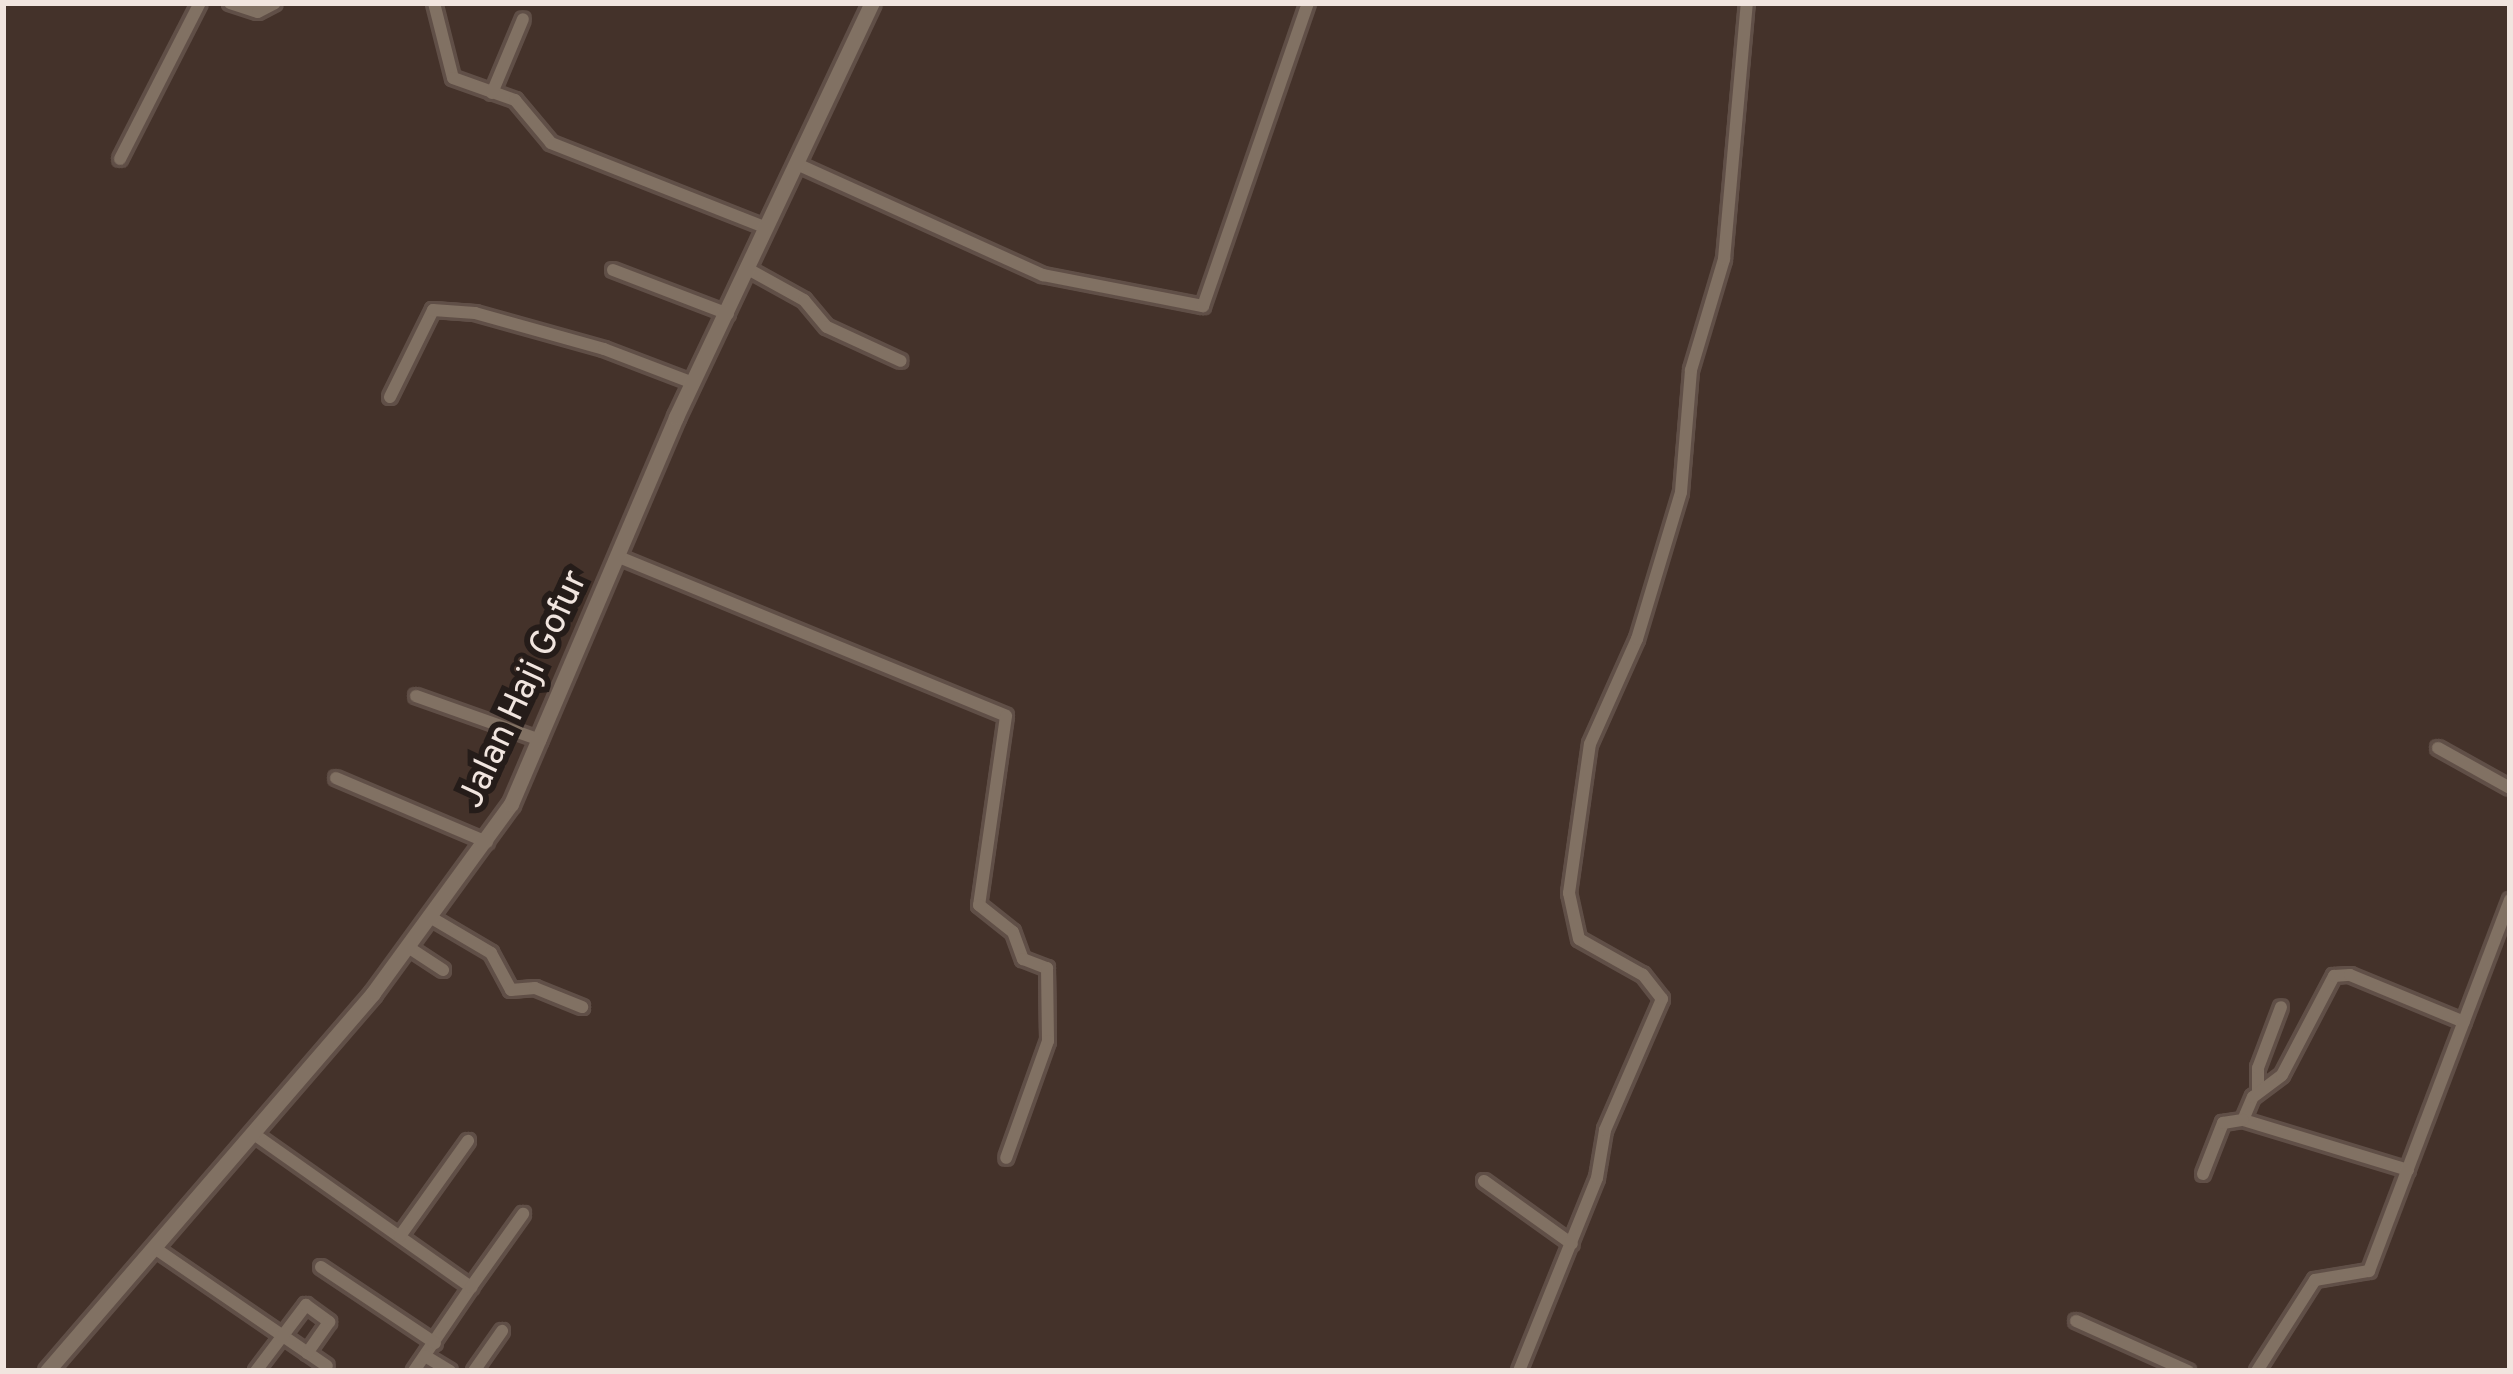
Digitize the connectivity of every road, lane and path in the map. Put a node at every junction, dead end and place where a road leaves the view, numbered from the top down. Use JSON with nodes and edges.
{"nodes":[{"id":1,"x":200,"y":3,"type":"edge"},
{"id":2,"x":230,"y":3,"type":"edge"},
{"id":3,"x":275,"y":3,"type":"edge"},
{"id":4,"x":434,"y":3,"type":"edge"},
{"id":5,"x":872,"y":3,"type":"edge"},
{"id":6,"x":1308,"y":3,"type":"edge"},
{"id":7,"x":1747,"y":3,"type":"edge"},
{"id":8,"x":524,"y":19,"type":"dead end"},
{"id":9,"x":492,"y":93,"type":"junction"},
{"id":10,"x":120,"y":159,"type":"dead end"},
{"id":11,"x":799,"y":165,"type":"junction"},
{"id":12,"x":767,"y":228,"type":"junction"},
{"id":13,"x":748,"y":269,"type":"junction"},
{"id":14,"x":613,"y":270,"type":"dead end"},
{"id":15,"x":728,"y":314,"type":"junction"},
{"id":16,"x":901,"y":361,"type":"dead end"},
{"id":17,"x":693,"y":383,"type":"junction"},
{"id":18,"x":390,"y":398,"type":"dead end"},
{"id":19,"x":619,"y":557,"type":"junction"},
{"id":20,"x":416,"y":696,"type":"dead end"},
{"id":21,"x":540,"y":740,"type":"junction"},
{"id":22,"x":2438,"y":748,"type":"dead end"},
{"id":23,"x":335,"y":778,"type":"dead end"},
{"id":24,"x":2510,"y":788,"type":"edge"},
{"id":25,"x":487,"y":842,"type":"junction"},
{"id":26,"x":2510,"y":900,"type":"edge"},
{"id":27,"x":430,"y":917,"type":"junction"},
{"id":28,"x":408,"y":947,"type":"junction"},
{"id":29,"x":443,"y":970,"type":"dead end"},
{"id":30,"x":2281,"y":1006,"type":"dead end"},
{"id":31,"x":582,"y":1007,"type":"dead end"},
{"id":32,"x":2464,"y":1022,"type":"junction"},
{"id":33,"x":2258,"y":1090,"type":"junction"},
{"id":34,"x":2243,"y":1120,"type":"junction"},
{"id":35,"x":254,"y":1135,"type":"junction"},
{"id":36,"x":467,"y":1141,"type":"dead end"},
{"id":37,"x":1006,"y":1158,"type":"dead end"},
{"id":38,"x":2408,"y":1170,"type":"junction"},
{"id":39,"x":2204,"y":1174,"type":"dead end"},
{"id":40,"x":1484,"y":1181,"type":"dead end"},
{"id":41,"x":523,"y":1214,"type":"dead end"},
{"id":42,"x":400,"y":1236,"type":"junction"},
{"id":43,"x":1572,"y":1244,"type":"junction"},
{"id":44,"x":156,"y":1250,"type":"junction"},
{"id":45,"x":321,"y":1268,"type":"dead end"},
{"id":46,"x":471,"y":1287,"type":"junction"},
{"id":47,"x":2076,"y":1321,"type":"dead end"},
{"id":48,"x":502,"y":1330,"type":"dead end"},
{"id":49,"x":283,"y":1336,"type":"junction"},
{"id":50,"x":435,"y":1343,"type":"junction"},
{"id":51,"x":308,"y":1353,"type":"junction"},
{"id":52,"x":425,"y":1356,"type":"junction"},
{"id":53,"x":326,"y":1366,"type":"dead end"},
{"id":54,"x":47,"y":1371,"type":"edge"},
{"id":55,"x":256,"y":1371,"type":"edge"},
{"id":56,"x":414,"y":1371,"type":"edge"},
{"id":57,"x":450,"y":1371,"type":"edge"},
{"id":58,"x":474,"y":1371,"type":"edge"},
{"id":59,"x":1520,"y":1371,"type":"edge"},
{"id":60,"x":2188,"y":1371,"type":"edge"},
{"id":61,"x":2257,"y":1371,"type":"edge"}],
"edges":[{"from":1,"to":10,"type":"street"},
{"from":2,"to":3,"type":"street"},
{"from":4,"to":9,"type":"street"},
{"from":5,"to":11,"type":"street","name":"Jalan Haji Gofur"},
{"from":6,"to":11,"type":"street"},
{"from":7,"to":43,"type":"street"},
{"from":8,"to":9,"type":"street"},
{"from":9,"to":12,"type":"street"},
{"from":11,"to":12,"type":"street","name":"Jalan Haji Gofur"},
{"from":12,"to":13,"type":"street","name":"Jalan Haji Gofur"},
{"from":13,"to":15,"type":"street","name":"Jalan Haji Gofur"},
{"from":13,"to":16,"type":"street"},
{"from":14,"to":15,"type":"street"},
{"from":15,"to":17,"type":"street","name":"Jalan Haji Gofur"},
{"from":17,"to":18,"type":"street"},
{"from":17,"to":19,"type":"street","name":"Jalan Haji Gofur"},
{"from":19,"to":21,"type":"street","name":"Jalan Haji Gofur"},
{"from":19,"to":37,"type":"street"},
{"from":20,"to":21,"type":"street"},
{"from":21,"to":25,"type":"street","name":"Jalan Haji Gofur"},
{"from":22,"to":24,"type":"street"},
{"from":23,"to":25,"type":"street"},
{"from":25,"to":27,"type":"street","name":"Jalan Haji Gofur"},
{"from":26,"to":32,"type":"street"},
{"from":27,"to":28,"type":"street","name":"Jalan Haji Gofur"},
{"from":27,"to":31,"type":"street"},
{"from":28,"to":29,"type":"street"},
{"from":28,"to":35,"type":"street","name":"Jalan Haji Gofur"},
{"from":30,"to":33,"type":"street"},
{"from":32,"to":33,"type":"street"},
{"from":32,"to":38,"type":"street"},
{"from":33,"to":34,"type":"street"},
{"from":34,"to":38,"type":"street"},
{"from":34,"to":39,"type":"street"},
{"from":35,"to":42,"type":"street"},
{"from":35,"to":44,"type":"street","name":"Jalan Haji Gofur"},
{"from":36,"to":42,"type":"street"},
{"from":38,"to":61,"type":"street"},
{"from":40,"to":43,"type":"street"},
{"from":41,"to":46,"type":"street"},
{"from":42,"to":46,"type":"street"},
{"from":43,"to":59,"type":"street"},
{"from":44,"to":49,"type":"street"},
{"from":44,"to":54,"type":"street","name":"Jalan Haji Gofur"},
{"from":45,"to":50,"type":"street"},
{"from":46,"to":50,"type":"street"},
{"from":47,"to":60,"type":"street"},
{"from":48,"to":58,"type":"street"},
{"from":49,"to":51,"type":"street"},
{"from":49,"to":51,"type":"street"},
{"from":49,"to":55,"type":"street"},
{"from":50,"to":52,"type":"street"},
{"from":51,"to":53,"type":"street"},
{"from":52,"to":56,"type":"street"},
{"from":52,"to":57,"type":"street"}]}
